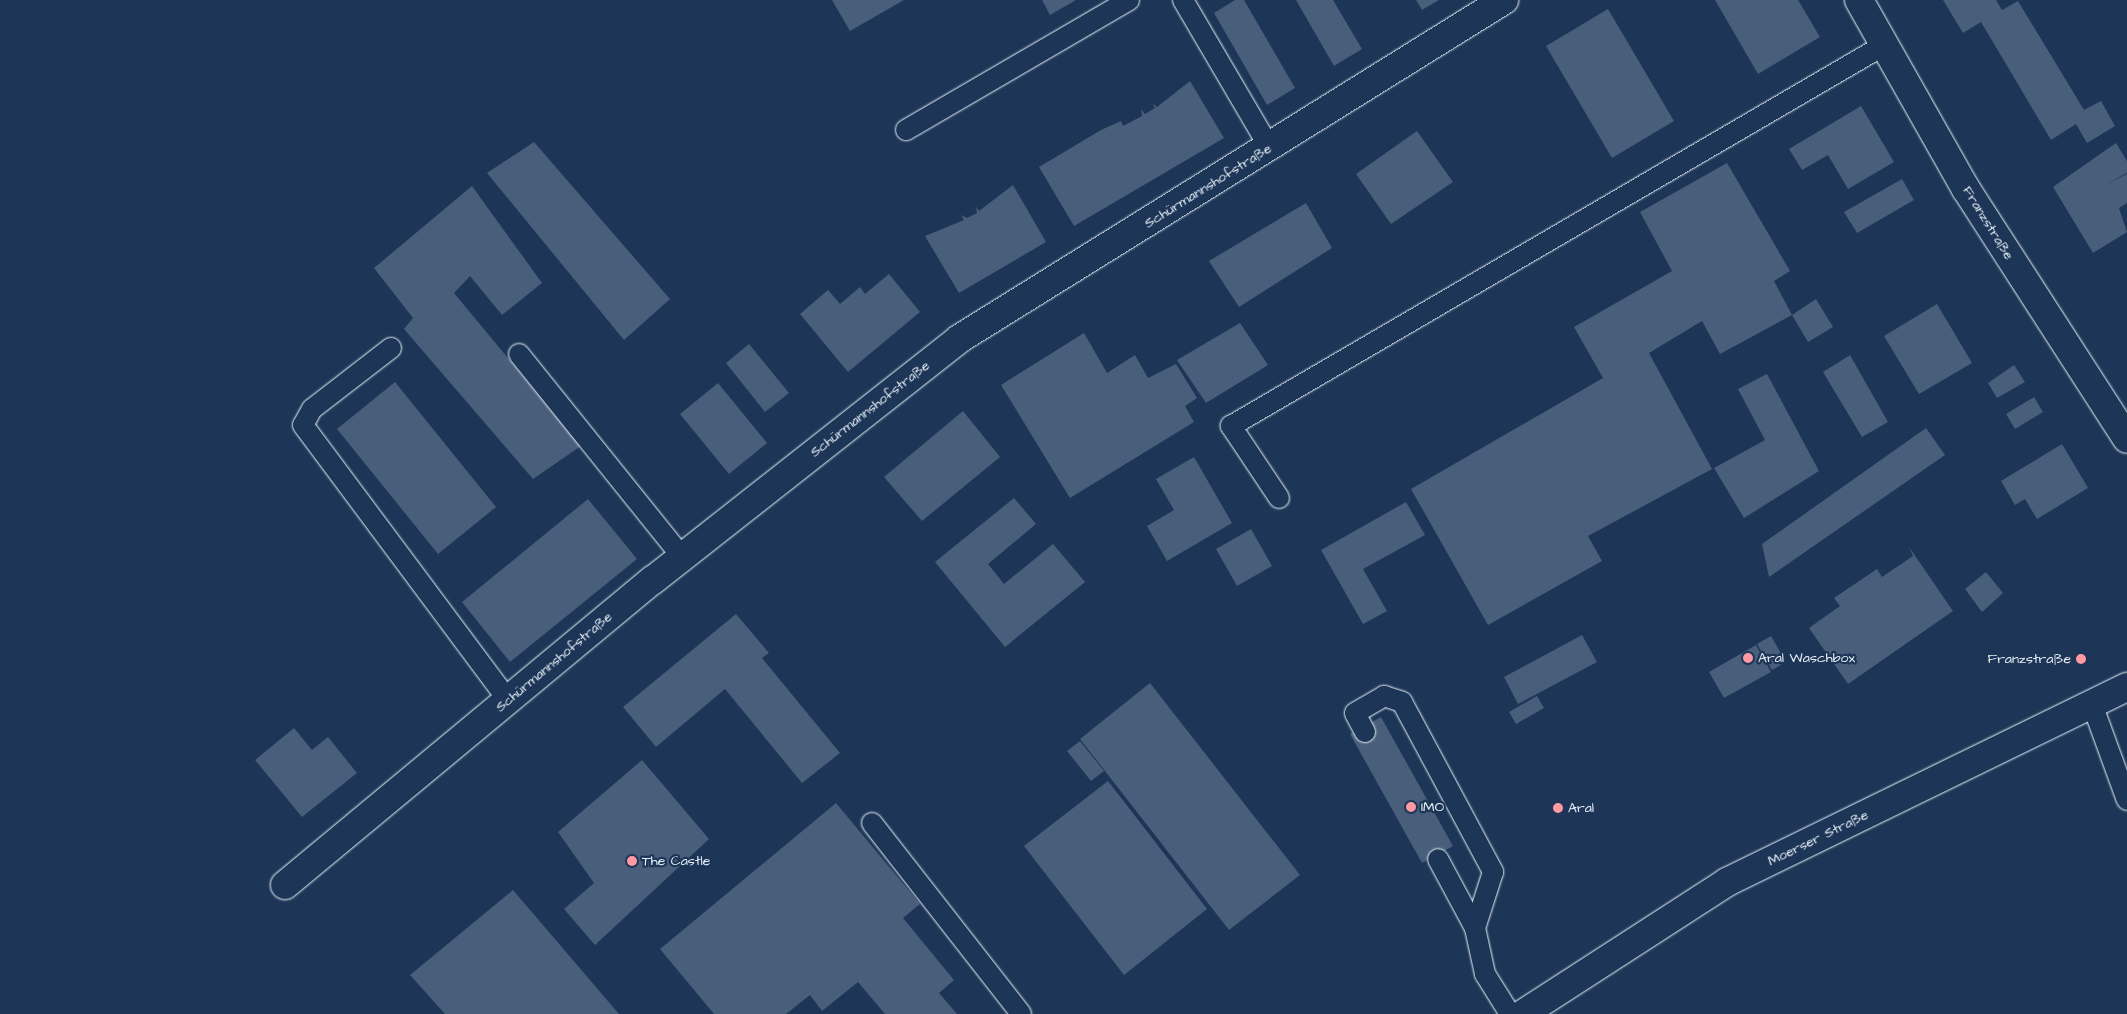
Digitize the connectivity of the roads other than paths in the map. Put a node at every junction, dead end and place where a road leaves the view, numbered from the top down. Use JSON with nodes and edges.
{"nodes":[{"id":1,"x":1129,"y":0,"type":"edge"},
{"id":2,"x":1183,"y":0,"type":"edge"},
{"id":3,"x":1504,"y":0,"type":"edge"},
{"id":4,"x":1859,"y":0,"type":"edge"},
{"id":5,"x":1884,"y":45,"type":"junction"},
{"id":6,"x":906,"y":130,"type":"dead end"},
{"id":7,"x":1270,"y":148,"type":"junction"},
{"id":8,"x":391,"y":348,"type":"dead end"},
{"id":9,"x":519,"y":354,"type":"dead end"},
{"id":10,"x":2127,"y":440,"type":"edge"},
{"id":11,"x":1279,"y":498,"type":"dead end"},
{"id":12,"x":682,"y":557,"type":"junction"},
{"id":13,"x":2127,"y":687,"type":"edge"},
{"id":14,"x":508,"y":700,"type":"junction"},
{"id":15,"x":2092,"y":704,"type":"junction"},
{"id":16,"x":1365,"y":732,"type":"dead end"},
{"id":17,"x":2127,"y":800,"type":"edge"},
{"id":18,"x":872,"y":823,"type":"dead end"},
{"id":19,"x":1438,"y":859,"type":"dead end"},
{"id":20,"x":285,"y":885,"type":"dead end"},
{"id":21,"x":1476,"y":928,"type":"junction"},
{"id":22,"x":1021,"y":1014,"type":"edge"},
{"id":23,"x":1510,"y":1014,"type":"edge"},
{"id":24,"x":1523,"y":1014,"type":"edge"}],
"edges":[{"from":1,"to":6,"type":"lane"},
{"from":2,"to":7,"type":"lane"},
{"from":3,"to":7,"type":"street","name":"Schürmannshofstraße"},
{"from":4,"to":5,"type":"street","name":"Franzstraße"},
{"from":5,"to":10,"type":"street","name":"Franzstraße"},
{"from":5,"to":11,"type":"lane"},
{"from":7,"to":12,"type":"street","name":"Schürmannshofstraße"},
{"from":8,"to":14,"type":"lane"},
{"from":9,"to":12,"type":"lane"},
{"from":12,"to":14,"type":"street","name":"Schürmannshofstraße"},
{"from":13,"to":15,"type":"street","name":"Moerser Straße"},
{"from":14,"to":20,"type":"street","name":"Schürmannshofstraße"},
{"from":15,"to":17,"type":"lane"},
{"from":15,"to":24,"type":"street","name":"Moerser Straße"},
{"from":16,"to":21,"type":"lane"},
{"from":18,"to":22,"type":"lane"},
{"from":19,"to":21,"type":"lane"},
{"from":21,"to":23,"type":"lane"}]}
